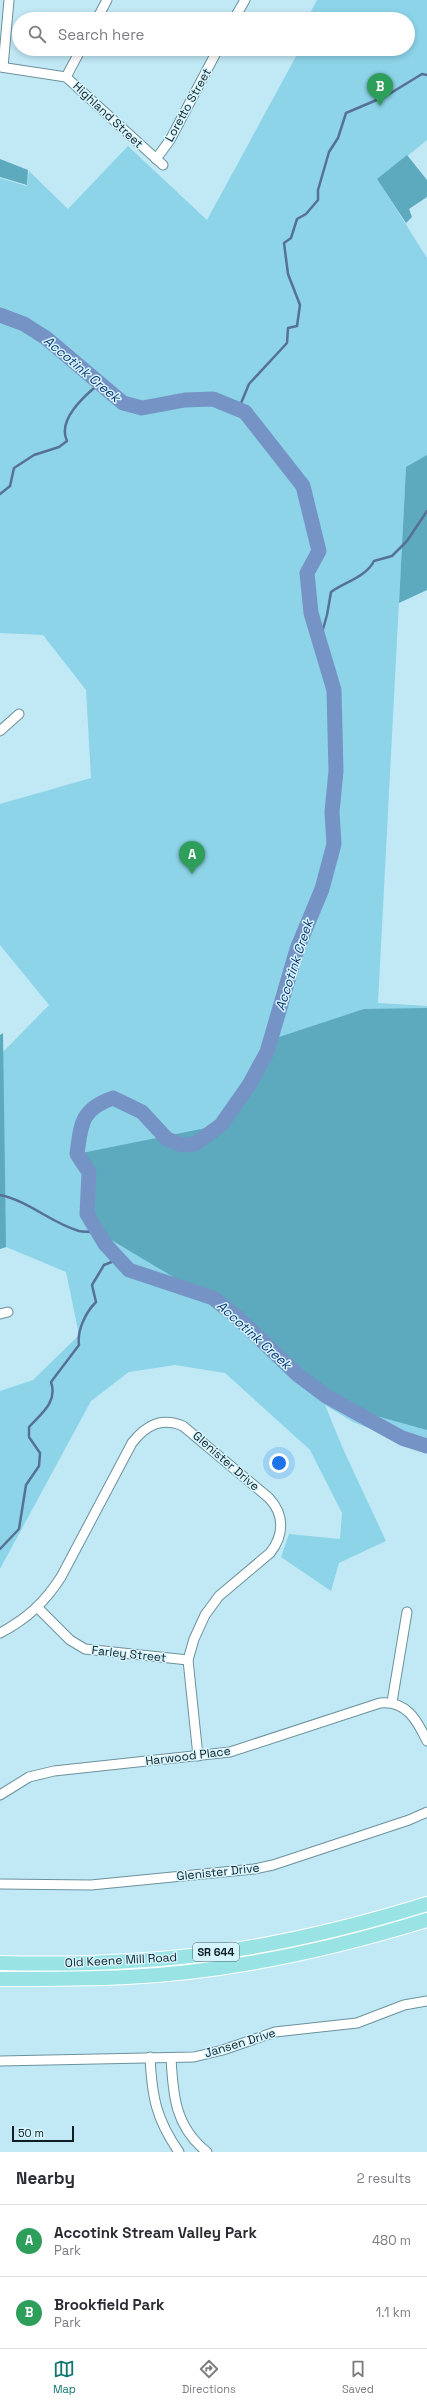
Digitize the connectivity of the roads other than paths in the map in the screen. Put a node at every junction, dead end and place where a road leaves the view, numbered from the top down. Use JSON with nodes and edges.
{"nodes":[{"id":1,"x":9,"y":0,"type":"edge"},
{"id":2,"x":108,"y":0,"type":"edge"},
{"id":3,"x":244,"y":0,"type":"edge"},
{"id":4,"x":101,"y":12,"type":"edge"},
{"id":5,"x":238,"y":12,"type":"edge"},
{"id":6,"x":77,"y":56,"type":"edge"},
{"id":7,"x":214,"y":56,"type":"edge"},
{"id":8,"x":2,"y":67,"type":"edge"},
{"id":9,"x":66,"y":77,"type":"junction"},
{"id":10,"x":160,"y":162,"type":"joint"},
{"id":11,"x":19,"y":714,"type":"dead end"},
{"id":12,"x":0,"y":731,"type":"edge"},
{"id":13,"x":38,"y":1608,"type":"junction"},
{"id":14,"x":407,"y":1612,"type":"dead end"},
{"id":15,"x":0,"y":1633,"type":"edge"},
{"id":16,"x":188,"y":1660,"type":"junction"},
{"id":17,"x":392,"y":1702,"type":"junction"},
{"id":18,"x":427,"y":1741,"type":"edge"},
{"id":19,"x":198,"y":1756,"type":"junction"},
{"id":20,"x":0,"y":1795,"type":"edge"},
{"id":21,"x":427,"y":1812,"type":"edge"},
{"id":22,"x":0,"y":1884,"type":"edge"},
{"id":23,"x":427,"y":1904,"type":"edge"},
{"id":24,"x":427,"y":1920,"type":"edge"},
{"id":25,"x":0,"y":1963,"type":"edge"},
{"id":26,"x":0,"y":1979,"type":"edge"},
{"id":27,"x":427,"y":2000,"type":"edge"},
{"id":28,"x":150,"y":2057,"type":"junction"},
{"id":29,"x":171,"y":2058,"type":"junction"},
{"id":30,"x":0,"y":2061,"type":"edge"},
{"id":31,"x":179,"y":2152,"type":"edge"},
{"id":32,"x":206,"y":2152,"type":"edge"}],
"edges":[{"from":1,"to":8,"type":"street"},
{"from":2,"to":4,"type":"street"},
{"from":3,"to":5,"type":"street"},
{"from":6,"to":9,"type":"street"},
{"from":7,"to":10,"type":"street","name":"Loretto Street"},
{"from":8,"to":9,"type":"street","name":"Highland Street"},
{"from":9,"to":10,"type":"street","name":"Highland Street"},
{"from":11,"to":12,"type":"street"},
{"from":13,"to":15,"type":"street","name":"Glenister Drive"},
{"from":13,"to":16,"type":"street","name":"Farley Street"},
{"from":13,"to":16,"type":"street","name":"Glenister Drive"},
{"from":14,"to":17,"type":"street"},
{"from":16,"to":19,"type":"street","name":"Glenister Drive"},
{"from":17,"to":18,"type":"street"},
{"from":17,"to":19,"type":"street","name":"Harwood Place"},
{"from":19,"to":20,"type":"street","name":"Harwood Place"},
{"from":21,"to":22,"type":"street","name":"Glenister Drive"},
{"from":23,"to":25,"type":"main road","name":"Old Keene Mill Road","number":"SR 644"},
{"from":24,"to":26,"type":"main road","name":"Old Keene Mill Road","number":"SR 644"},
{"from":27,"to":29,"type":"street","name":"Jansen Drive"},
{"from":28,"to":29,"type":"street","name":"Jansen Drive"},
{"from":28,"to":30,"type":"street","name":"Jansen Drive"},
{"from":28,"to":31,"type":"street"},
{"from":29,"to":32,"type":"street"}]}
